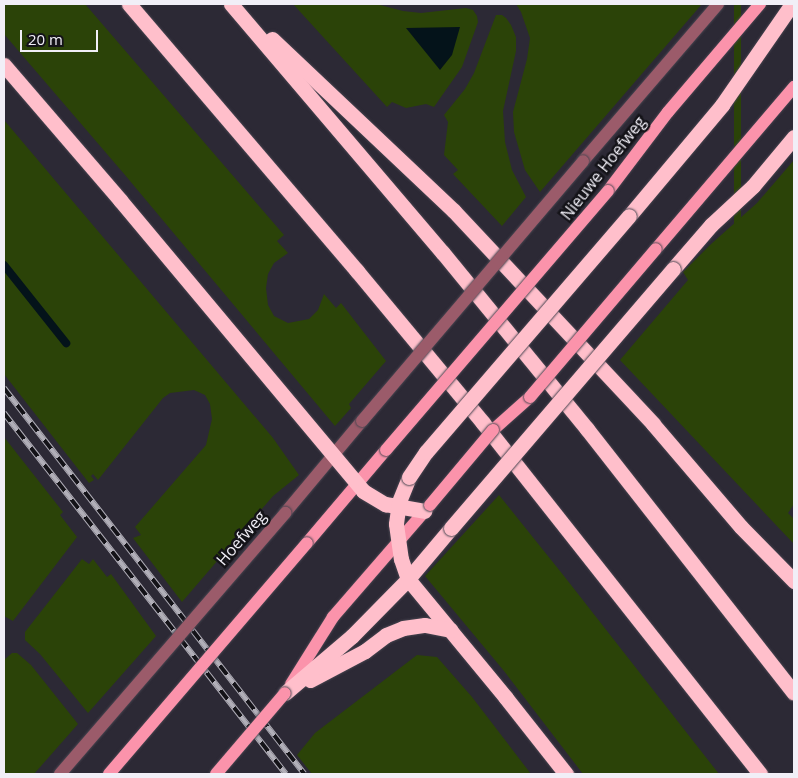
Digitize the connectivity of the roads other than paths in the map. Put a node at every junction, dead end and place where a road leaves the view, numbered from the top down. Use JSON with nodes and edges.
{"nodes":[{"id":1,"x":130,"y":4,"type":"edge"},
{"id":2,"x":231,"y":4,"type":"edge"},
{"id":3,"x":235,"y":4,"type":"edge"},
{"id":4,"x":718,"y":4,"type":"edge"},
{"id":5,"x":760,"y":4,"type":"edge"},
{"id":6,"x":792,"y":4,"type":"edge"},
{"id":7,"x":4,"y":66,"type":"edge"},
{"id":8,"x":794,"y":87,"type":"edge"},
{"id":9,"x":794,"y":137,"type":"edge"},
{"id":10,"x":446,"y":322,"type":"joint"},
{"id":11,"x":333,"y":456,"type":"junction"},
{"id":12,"x":357,"y":484,"type":"junction"},
{"id":13,"x":398,"y":507,"type":"junction"},
{"id":14,"x":427,"y":508,"type":"junction"},
{"id":15,"x":398,"y":542,"type":"junction"},
{"id":16,"x":408,"y":579,"type":"junction"},
{"id":17,"x":794,"y":581,"type":"edge"},
{"id":18,"x":451,"y":630,"type":"junction"},
{"id":19,"x":285,"y":693,"type":"junction"},
{"id":20,"x":794,"y":693,"type":"edge"},
{"id":21,"x":60,"y":774,"type":"edge"},
{"id":22,"x":109,"y":774,"type":"edge"},
{"id":23,"x":216,"y":774,"type":"edge"},
{"id":24,"x":566,"y":774,"type":"edge"},
{"id":25,"x":760,"y":774,"type":"edge"}],
"edges":[{"from":1,"to":25,"type":"highway"},
{"from":2,"to":20,"type":"highway"},
{"from":3,"to":17,"type":"highway"},
{"from":4,"to":10,"type":"street","name":"Nieuwe Hoefweg","bridge":true},
{"from":5,"to":12,"type":"main road","name":"Nieuwe Hoefweg","bridge":true},
{"from":6,"to":13,"type":"highway","bridge":true},
{"from":7,"to":11,"type":"highway"},
{"from":8,"to":14,"type":"main road","bridge":true},
{"from":9,"to":16,"type":"highway","bridge":true},
{"from":10,"to":11,"type":"street","name":"Hoefweg","bridge":true},
{"from":11,"to":12,"type":"highway"},
{"from":11,"to":21,"type":"street","name":"Hoefweg","bridge":true},
{"from":12,"to":13,"type":"highway"},
{"from":12,"to":22,"type":"main road","bridge":true},
{"from":13,"to":14,"type":"highway"},
{"from":13,"to":15,"type":"highway"},
{"from":14,"to":15,"type":"main road"},
{"from":15,"to":16,"type":"highway"},
{"from":15,"to":19,"type":"main road"},
{"from":16,"to":18,"type":"highway"},
{"from":16,"to":19,"type":"highway"},
{"from":18,"to":19,"type":"highway"},
{"from":18,"to":24,"type":"highway"},
{"from":19,"to":23,"type":"main road","bridge":true}]}
